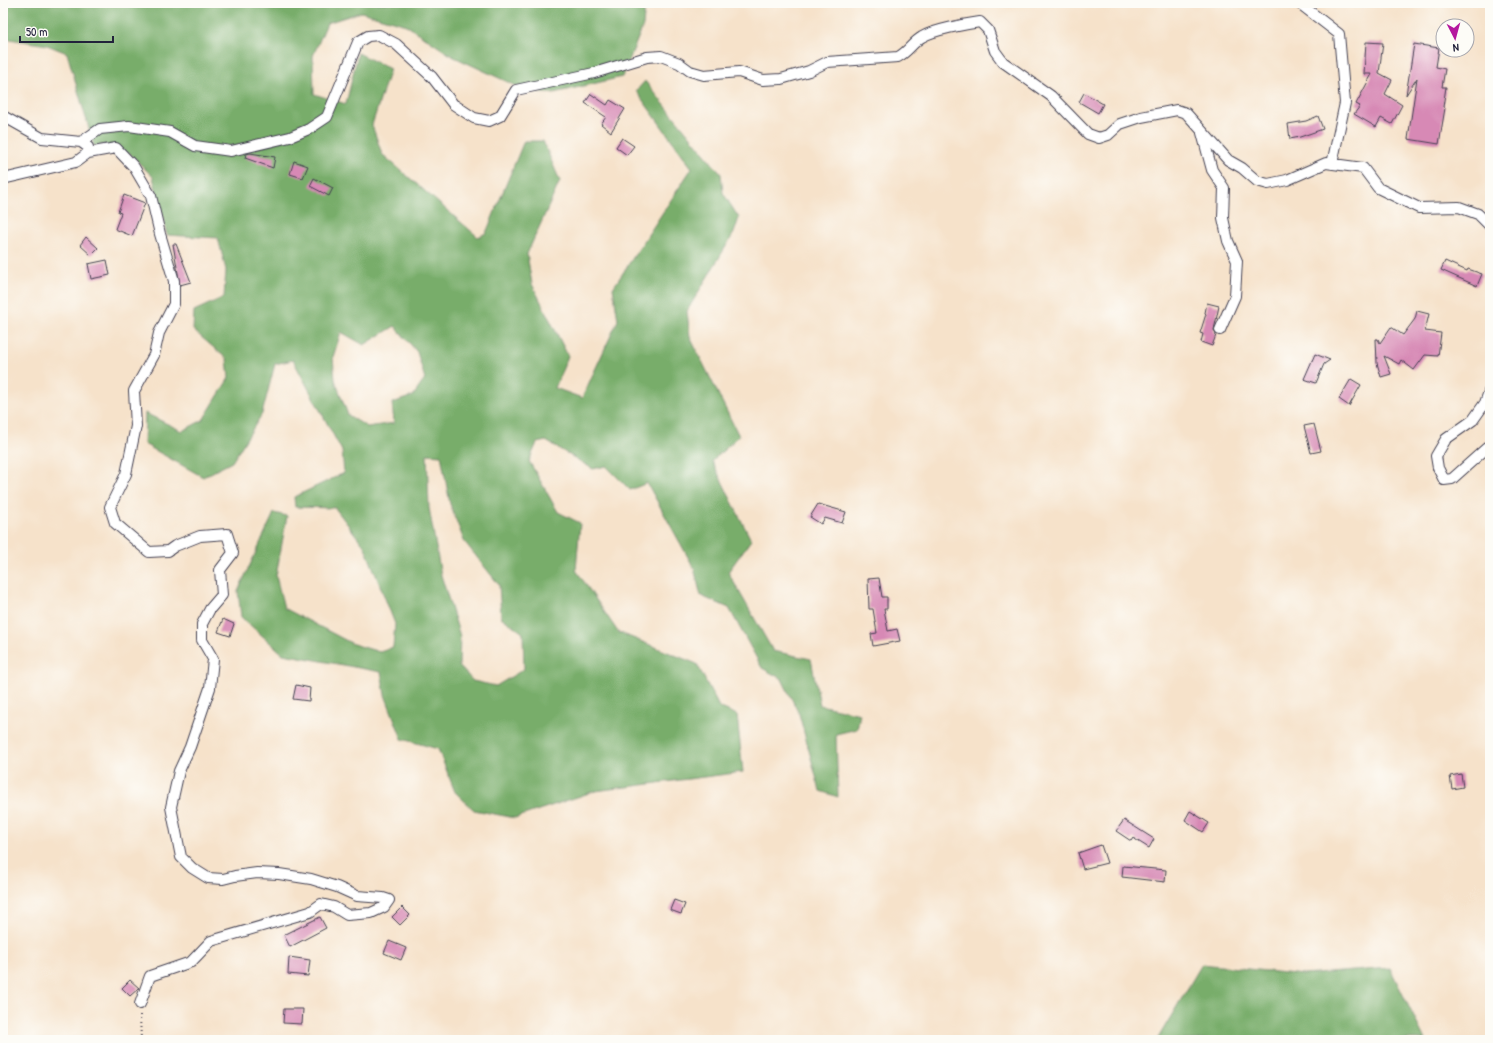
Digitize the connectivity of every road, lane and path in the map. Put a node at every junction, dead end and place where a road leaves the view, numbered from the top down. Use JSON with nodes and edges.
{"nodes":[{"id":1,"x":1299,"y":3,"type":"edge"},
{"id":2,"x":3,"y":116,"type":"edge"},
{"id":3,"x":1202,"y":131,"type":"junction"},
{"id":4,"x":81,"y":142,"type":"junction"},
{"id":5,"x":88,"y":153,"type":"junction"},
{"id":6,"x":1332,"y":164,"type":"junction"},
{"id":7,"x":3,"y":179,"type":"edge"},
{"id":8,"x":1490,"y":226,"type":"edge"},
{"id":9,"x":1220,"y":330,"type":"dead end"},
{"id":10,"x":1490,"y":389,"type":"edge"},
{"id":11,"x":1490,"y":444,"type":"edge"},
{"id":12,"x":140,"y":1004,"type":"joint"},
{"id":13,"x":141,"y":1040,"type":"edge"}],
"edges":[{"from":1,"to":6,"type":"street"},
{"from":2,"to":4,"type":"street"},
{"from":3,"to":4,"type":"street"},
{"from":3,"to":6,"type":"street"},
{"from":3,"to":9,"type":"street"},
{"from":4,"to":5,"type":"street"},
{"from":5,"to":7,"type":"street"},
{"from":5,"to":12,"type":"street"},
{"from":6,"to":8,"type":"street"},
{"from":10,"to":11,"type":"street"},
{"from":12,"to":13,"type":"path"}]}
